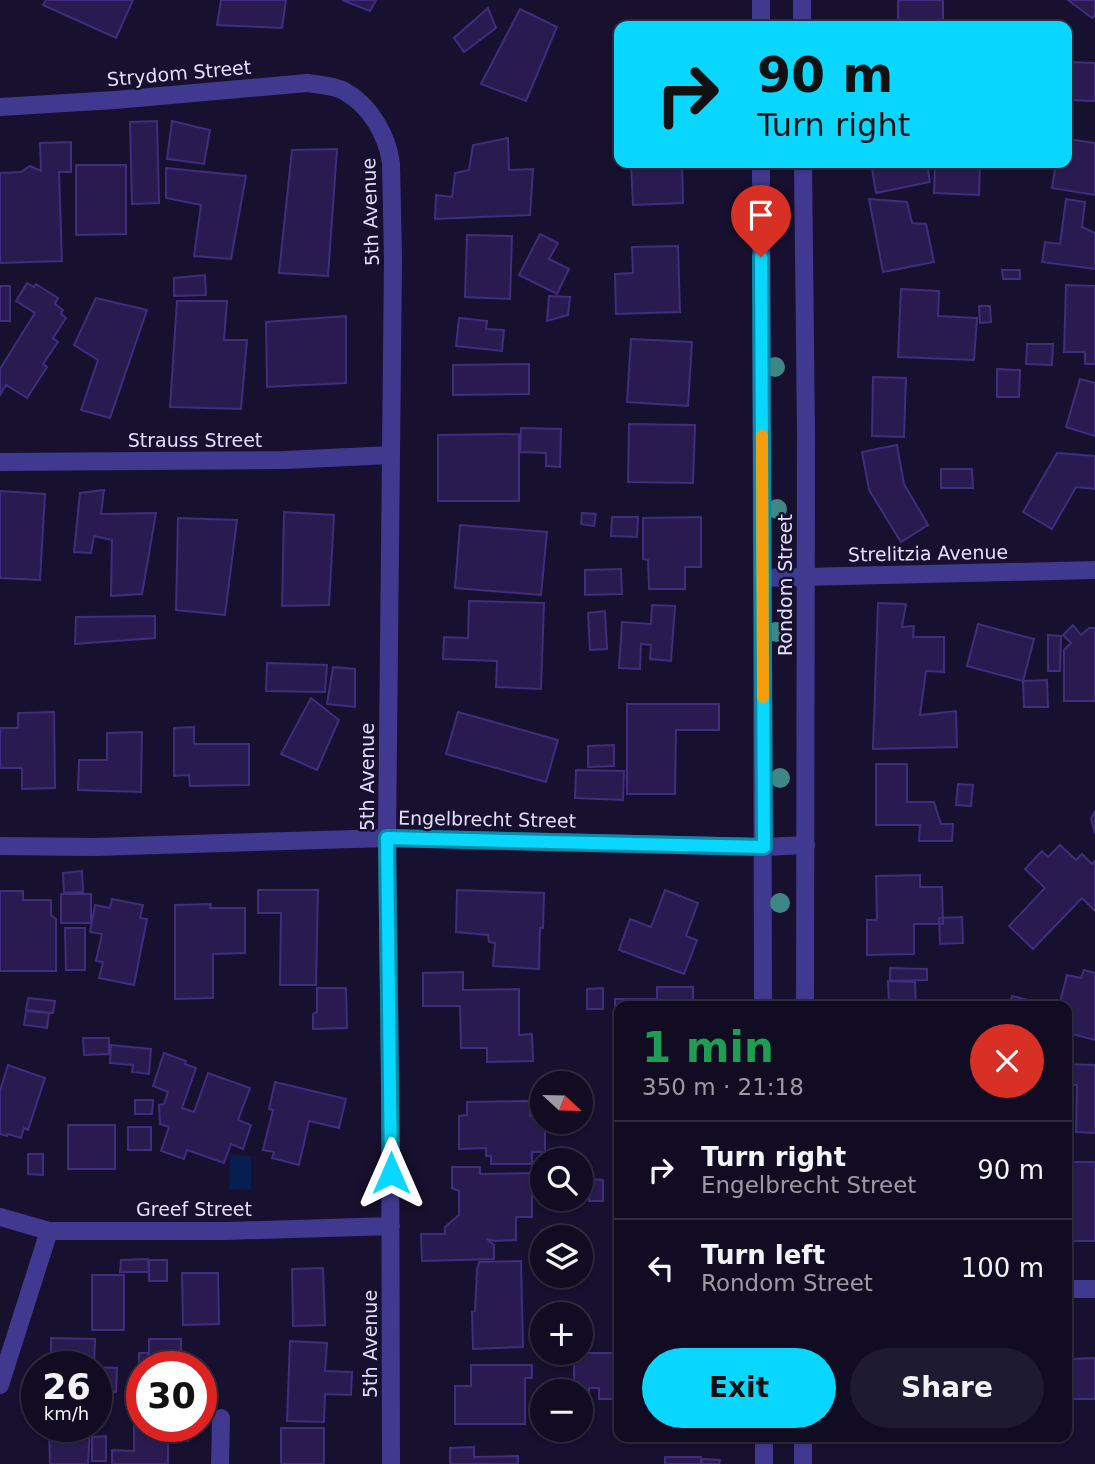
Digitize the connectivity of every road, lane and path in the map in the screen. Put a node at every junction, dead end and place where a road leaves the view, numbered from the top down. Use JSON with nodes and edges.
{"nodes":[{"id":1,"x":761,"y":0,"type":"edge"},
{"id":2,"x":802,"y":0,"type":"edge"},
{"id":3,"x":761,"y":21,"type":"edge"},
{"id":4,"x":802,"y":21,"type":"edge"},
{"id":5,"x":358,"y":101,"type":"joint"},
{"id":6,"x":0,"y":107,"type":"edge"},
{"id":7,"x":761,"y":168,"type":"edge"},
{"id":8,"x":803,"y":168,"type":"edge"},
{"id":9,"x":391,"y":455,"type":"junction"},
{"id":10,"x":0,"y":462,"type":"edge"},
{"id":11,"x":1095,"y":570,"type":"edge"},
{"id":12,"x":806,"y":577,"type":"junction"},
{"id":13,"x":762,"y":578,"type":"junction"},
{"id":14,"x":387,"y":838,"type":"junction"},
{"id":15,"x":806,"y":845,"type":"junction"},
{"id":16,"x":0,"y":846,"type":"edge"},
{"id":17,"x":764,"y":847,"type":"junction"},
{"id":18,"x":763,"y":1001,"type":"edge"},
{"id":19,"x":805,"y":1001,"type":"edge"},
{"id":20,"x":0,"y":1217,"type":"edge"},
{"id":21,"x":391,"y":1226,"type":"junction"},
{"id":22,"x":49,"y":1231,"type":"junction"},
{"id":23,"x":1072,"y":1289,"type":"edge"},
{"id":24,"x":1095,"y":1289,"type":"edge"},
{"id":25,"x":0,"y":1385,"type":"edge"},
{"id":26,"x":221,"y":1418,"type":"dead end"},
{"id":27,"x":764,"y":1442,"type":"edge"},
{"id":28,"x":803,"y":1442,"type":"edge"},
{"id":29,"x":220,"y":1464,"type":"edge"},
{"id":30,"x":391,"y":1464,"type":"edge"},
{"id":31,"x":764,"y":1464,"type":"edge"},
{"id":32,"x":803,"y":1464,"type":"edge"}],
"edges":[{"from":1,"to":3,"type":"street"},
{"from":2,"to":4,"type":"street"},
{"from":5,"to":6,"type":"street","name":"Strydom Street"},
{"from":5,"to":9,"type":"street","name":"5th Avenue"},
{"from":7,"to":13,"type":"street","name":"Rondom Street"},
{"from":8,"to":12,"type":"street","name":"Rondom Street"},
{"from":9,"to":10,"type":"street","name":"Strauss Street"},
{"from":9,"to":14,"type":"street","name":"5th Avenue"},
{"from":11,"to":12,"type":"street","name":"Strelitzia Avenue"},
{"from":12,"to":13,"type":"street","name":"Strelitzia Avenue"},
{"from":12,"to":15,"type":"street","name":"Rondom Street"},
{"from":13,"to":17,"type":"street","name":"Rondom Street"},
{"from":14,"to":16,"type":"street","name":"Engelbrecht Street"},
{"from":14,"to":17,"type":"street","name":"Engelbrecht Street"},
{"from":14,"to":21,"type":"street","name":"5th Avenue"},
{"from":15,"to":17,"type":"street","name":"Engelbrecht Street"},
{"from":15,"to":19,"type":"street","name":"Rondom Street"},
{"from":17,"to":18,"type":"street","name":"Rondom Street"},
{"from":20,"to":22,"type":"street","name":"Greef Street"},
{"from":21,"to":22,"type":"street","name":"Greef Street"},
{"from":21,"to":30,"type":"street","name":"5th Avenue"},
{"from":22,"to":25,"type":"street"},
{"from":23,"to":24,"type":"street"},
{"from":26,"to":29,"type":"street"},
{"from":27,"to":31,"type":"street"},
{"from":28,"to":32,"type":"street"}]}
